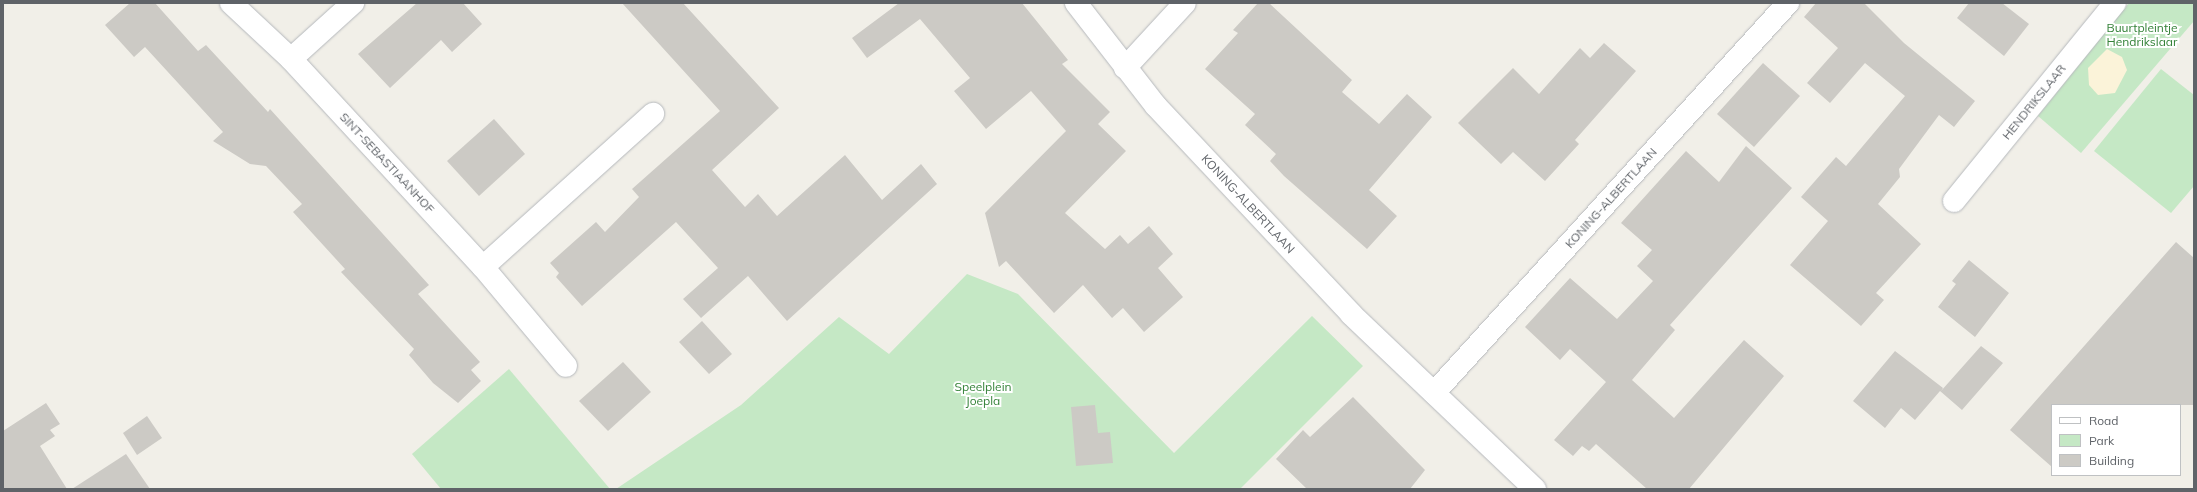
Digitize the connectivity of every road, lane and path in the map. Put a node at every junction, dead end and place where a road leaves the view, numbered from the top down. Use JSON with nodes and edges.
{"nodes":[{"id":1,"x":231,"y":3,"type":"edge"},
{"id":2,"x":353,"y":3,"type":"edge"},
{"id":3,"x":1076,"y":3,"type":"edge"},
{"id":4,"x":1185,"y":3,"type":"edge"},
{"id":5,"x":1788,"y":3,"type":"edge"},
{"id":6,"x":2115,"y":3,"type":"edge"},
{"id":7,"x":291,"y":59,"type":"junction"},
{"id":8,"x":1126,"y":68,"type":"junction"},
{"id":9,"x":653,"y":114,"type":"dead end"},
{"id":10,"x":1954,"y":201,"type":"dead end"},
{"id":11,"x":483,"y":267,"type":"junction"},
{"id":12,"x":566,"y":366,"type":"dead end"},
{"id":13,"x":1434,"y":393,"type":"junction"},
{"id":14,"x":1535,"y":489,"type":"edge"}],
"edges":[{"from":1,"to":7,"type":"street","name":"SINT-SEBASTIAANHOF"},
{"from":2,"to":7,"type":"street"},
{"from":3,"to":8,"type":"street","name":"KONING-ALBERTLAAN"},
{"from":4,"to":8,"type":"street"},
{"from":5,"to":13,"type":"street","name":"KONING-ALBERTLAAN"},
{"from":6,"to":10,"type":"street","name":"HENDRIKSLAAR"},
{"from":7,"to":11,"type":"street","name":"SINT-SEBASTIAANHOF"},
{"from":8,"to":13,"type":"street","name":"KONING-ALBERTLAAN"},
{"from":9,"to":11,"type":"street"},
{"from":11,"to":12,"type":"street","name":"SINT-SEBASTIAANHOF"},
{"from":13,"to":14,"type":"street","name":"KONING-ALBERTLAAN"}]}
